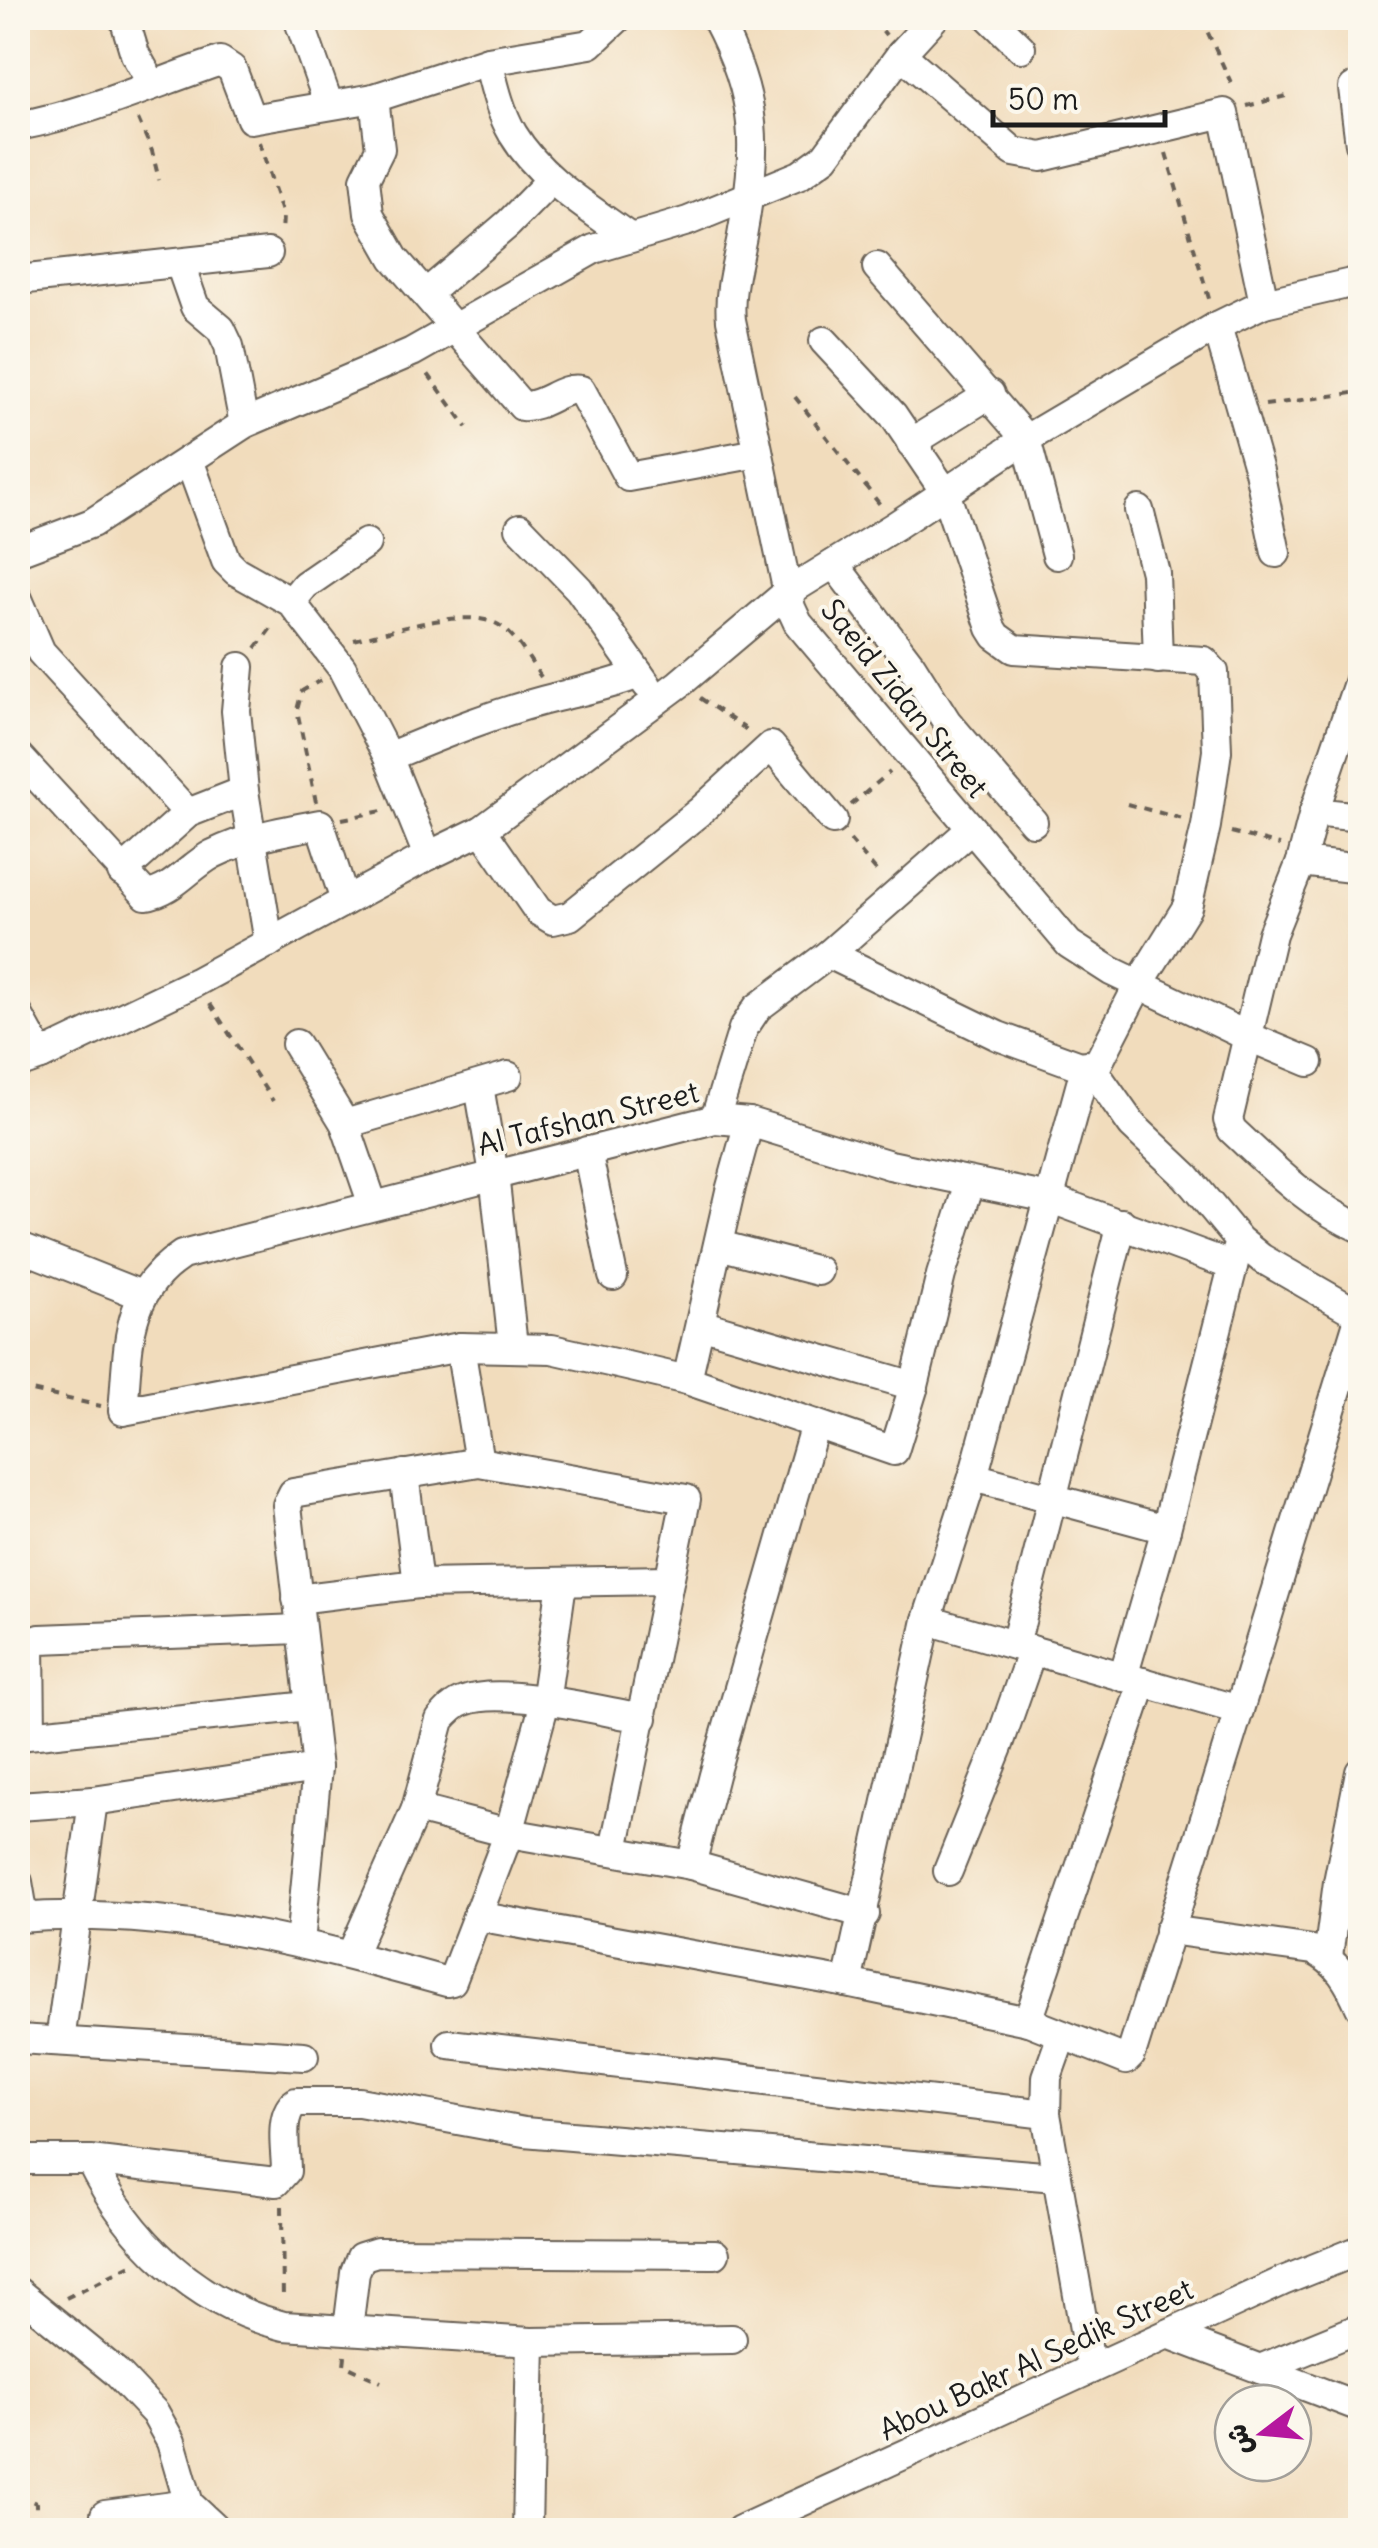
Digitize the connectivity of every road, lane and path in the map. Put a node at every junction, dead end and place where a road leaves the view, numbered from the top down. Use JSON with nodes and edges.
{"nodes":[{"id":1,"x":124,"y":18,"type":"edge"},
{"id":2,"x":298,"y":18,"type":"edge"},
{"id":3,"x":618,"y":18,"type":"edge"},
{"id":4,"x":716,"y":18,"type":"edge"},
{"id":5,"x":934,"y":18,"type":"edge"},
{"id":6,"x":990,"y":18,"type":"edge"},
{"id":7,"x":1201,"y":18,"type":"edge"},
{"id":8,"x":1020,"y":48,"type":"dead end"},
{"id":9,"x":900,"y":54,"type":"junction"},
{"id":10,"x":488,"y":60,"type":"junction"},
{"id":11,"x":152,"y":84,"type":"junction"},
{"id":12,"x":1354,"y":88,"type":"dead end"},
{"id":13,"x":1234,"y":89,"type":"dead end"},
{"id":14,"x":126,"y":96,"type":"junction"},
{"id":15,"x":1286,"y":96,"type":"dead end"},
{"id":16,"x":374,"y":98,"type":"junction"},
{"id":17,"x":329,"y":105,"type":"junction"},
{"id":18,"x":1242,"y":107,"type":"dead end"},
{"id":19,"x":252,"y":119,"type":"junction"},
{"id":20,"x":18,"y":126,"type":"edge"},
{"id":21,"x":1158,"y":126,"type":"junction"},
{"id":22,"x":1360,"y":144,"type":"edge"},
{"id":23,"x":159,"y":180,"type":"dead end"},
{"id":24,"x":551,"y":180,"type":"junction"},
{"id":25,"x":749,"y":195,"type":"junction"},
{"id":26,"x":630,"y":237,"type":"junction"},
{"id":27,"x":268,"y":254,"type":"joint"},
{"id":28,"x":180,"y":264,"type":"junction"},
{"id":29,"x":877,"y":267,"type":"dead end"},
{"id":30,"x":18,"y":280,"type":"edge"},
{"id":31,"x":1360,"y":281,"type":"edge"},
{"id":32,"x":427,"y":293,"type":"junction"},
{"id":33,"x":1264,"y":304,"type":"junction"},
{"id":34,"x":1216,"y":326,"type":"junction"},
{"id":35,"x":455,"y":327,"type":"junction"},
{"id":36,"x":824,"y":341,"type":"dead end"},
{"id":37,"x":412,"y":352,"type":"junction"},
{"id":38,"x":1360,"y":392,"type":"edge"},
{"id":39,"x":990,"y":394,"type":"junction"},
{"id":40,"x":795,"y":397,"type":"dead end"},
{"id":41,"x":1240,"y":409,"type":"junction"},
{"id":42,"x":244,"y":424,"type":"junction"},
{"id":43,"x":467,"y":426,"type":"dead end"},
{"id":44,"x":1026,"y":438,"type":"junction"},
{"id":45,"x":911,"y":443,"type":"junction"},
{"id":46,"x":758,"y":453,"type":"junction"},
{"id":47,"x":189,"y":460,"type":"junction"},
{"id":48,"x":945,"y":492,"type":"junction"},
{"id":49,"x":1139,"y":510,"type":"dead end"},
{"id":50,"x":895,"y":526,"type":"junction"},
{"id":51,"x":520,"y":528,"type":"dead end"},
{"id":52,"x":366,"y":543,"type":"dead end"},
{"id":53,"x":18,"y":551,"type":"edge"},
{"id":54,"x":1276,"y":553,"type":"dead end"},
{"id":55,"x":1057,"y":554,"type":"dead end"},
{"id":56,"x":834,"y":564,"type":"junction"},
{"id":57,"x":788,"y":592,"type":"junction"},
{"id":58,"x":18,"y":599,"type":"edge"},
{"id":59,"x":290,"y":602,"type":"junction"},
{"id":60,"x":332,"y":657,"type":"junction"},
{"id":61,"x":1158,"y":659,"type":"junction"},
{"id":62,"x":240,"y":668,"type":"joint"},
{"id":63,"x":639,"y":674,"type":"junction"},
{"id":64,"x":1360,"y":678,"type":"edge"},
{"id":65,"x":668,"y":692,"type":"junction"},
{"id":66,"x":556,"y":697,"type":"junction"},
{"id":67,"x":1352,"y":719,"type":"edge"},
{"id":68,"x":771,"y":746,"type":"junction"},
{"id":69,"x":388,"y":757,"type":"junction"},
{"id":70,"x":909,"y":757,"type":"junction"},
{"id":71,"x":24,"y":774,"type":"edge"},
{"id":72,"x":244,"y":791,"type":"junction"},
{"id":73,"x":1127,"y":804,"type":"dead end"},
{"id":74,"x":406,"y":806,"type":"junction"},
{"id":75,"x":1314,"y":812,"type":"junction"},
{"id":76,"x":188,"y":813,"type":"junction"},
{"id":77,"x":1360,"y":817,"type":"edge"},
{"id":78,"x":834,"y":820,"type":"junction"},
{"id":79,"x":1033,"y":822,"type":"dead end"},
{"id":80,"x":320,"y":824,"type":"junction"},
{"id":81,"x":1206,"y":826,"type":"junction"},
{"id":82,"x":482,"y":830,"type":"junction"},
{"id":83,"x":970,"y":830,"type":"junction"},
{"id":84,"x":252,"y":837,"type":"junction"},
{"id":85,"x":428,"y":856,"type":"junction"},
{"id":86,"x":1302,"y":857,"type":"junction"},
{"id":87,"x":1360,"y":869,"type":"edge"},
{"id":88,"x":122,"y":872,"type":"junction"},
{"id":89,"x":895,"y":894,"type":"junction"},
{"id":90,"x":344,"y":901,"type":"junction"},
{"id":91,"x":269,"y":943,"type":"junction"},
{"id":92,"x":829,"y":954,"type":"junction"},
{"id":93,"x":196,"y":982,"type":"junction"},
{"id":94,"x":1139,"y":984,"type":"junction"},
{"id":95,"x":18,"y":1014,"type":"edge"},
{"id":96,"x":1249,"y":1037,"type":"junction"},
{"id":97,"x":296,"y":1044,"type":"dead end"},
{"id":98,"x":29,"y":1060,"type":"edge"},
{"id":99,"x":1309,"y":1062,"type":"dead end"},
{"id":100,"x":1090,"y":1068,"type":"junction"},
{"id":101,"x":508,"y":1076,"type":"dead end"},
{"id":102,"x":479,"y":1086,"type":"junction"},
{"id":103,"x":272,"y":1101,"type":"dead end"},
{"id":104,"x":716,"y":1119,"type":"junction"},
{"id":105,"x":749,"y":1122,"type":"junction"},
{"id":106,"x":345,"y":1124,"type":"junction"},
{"id":107,"x":587,"y":1151,"type":"junction"},
{"id":108,"x":494,"y":1174,"type":"junction"},
{"id":109,"x":970,"y":1182,"type":"junction"},
{"id":110,"x":1049,"y":1198,"type":"junction"},
{"id":111,"x":373,"y":1205,"type":"junction"},
{"id":112,"x":1122,"y":1223,"type":"junction"},
{"id":113,"x":1360,"y":1228,"type":"edge"},
{"id":114,"x":719,"y":1245,"type":"junction"},
{"id":115,"x":18,"y":1246,"type":"edge"},
{"id":116,"x":1236,"y":1253,"type":"junction"},
{"id":117,"x":818,"y":1271,"type":"dead end"},
{"id":118,"x":612,"y":1276,"type":"dead end"},
{"id":119,"x":141,"y":1295,"type":"junction"},
{"id":120,"x":1360,"y":1315,"type":"edge"},
{"id":121,"x":700,"y":1324,"type":"junction"},
{"id":122,"x":513,"y":1346,"type":"junction"},
{"id":123,"x":460,"y":1348,"type":"junction"},
{"id":124,"x":687,"y":1380,"type":"junction"},
{"id":125,"x":914,"y":1386,"type":"junction"},
{"id":126,"x":18,"y":1388,"type":"edge"},
{"id":127,"x":123,"y":1411,"type":"junction"},
{"id":128,"x":815,"y":1424,"type":"junction"},
{"id":129,"x":480,"y":1462,"type":"junction"},
{"id":130,"x":404,"y":1474,"type":"junction"},
{"id":131,"x":974,"y":1476,"type":"junction"},
{"id":132,"x":1054,"y":1499,"type":"junction"},
{"id":133,"x":1166,"y":1529,"type":"junction"},
{"id":134,"x":669,"y":1580,"type":"junction"},
{"id":135,"x":562,"y":1583,"type":"junction"},
{"id":136,"x":418,"y":1584,"type":"junction"},
{"id":137,"x":297,"y":1599,"type":"junction"},
{"id":138,"x":928,"y":1620,"type":"junction"},
{"id":139,"x":299,"y":1629,"type":"junction"},
{"id":140,"x":1023,"y":1648,"type":"junction"},
{"id":141,"x":1133,"y":1680,"type":"junction"},
{"id":142,"x":545,"y":1702,"type":"junction"},
{"id":143,"x":309,"y":1706,"type":"junction"},
{"id":144,"x":1239,"y":1710,"type":"junction"},
{"id":145,"x":643,"y":1718,"type":"junction"},
{"id":146,"x":24,"y":1735,"type":"edge"},
{"id":147,"x":316,"y":1768,"type":"junction"},
{"id":148,"x":1360,"y":1772,"type":"edge"},
{"id":149,"x":94,"y":1801,"type":"junction"},
{"id":150,"x":18,"y":1806,"type":"edge"},
{"id":151,"x":416,"y":1809,"type":"junction"},
{"id":152,"x":509,"y":1832,"type":"junction"},
{"id":153,"x":614,"y":1850,"type":"junction"},
{"id":154,"x":691,"y":1865,"type":"junction"},
{"id":155,"x":948,"y":1872,"type":"dead end"},
{"id":156,"x":18,"y":1882,"type":"edge"},
{"id":157,"x":865,"y":1914,"type":"junction"},
{"id":158,"x":76,"y":1916,"type":"junction"},
{"id":159,"x":477,"y":1916,"type":"junction"},
{"id":160,"x":20,"y":1918,"type":"edge"},
{"id":161,"x":1169,"y":1930,"type":"junction"},
{"id":162,"x":300,"y":1943,"type":"junction"},
{"id":163,"x":350,"y":1955,"type":"junction"},
{"id":164,"x":1328,"y":1957,"type":"junction"},
{"id":165,"x":847,"y":1983,"type":"junction"},
{"id":166,"x":1360,"y":2007,"type":"edge"},
{"id":167,"x":1028,"y":2021,"type":"junction"},
{"id":168,"x":1062,"y":2035,"type":"junction"},
{"id":169,"x":18,"y":2039,"type":"edge"},
{"id":170,"x":60,"y":2041,"type":"junction"},
{"id":171,"x":449,"y":2044,"type":"dead end"},
{"id":172,"x":304,"y":2056,"type":"dead end"},
{"id":173,"x":1046,"y":2114,"type":"junction"},
{"id":174,"x":18,"y":2160,"type":"edge"},
{"id":175,"x":90,"y":2160,"type":"junction"},
{"id":176,"x":1055,"y":2176,"type":"junction"},
{"id":177,"x":282,"y":2179,"type":"junction"},
{"id":178,"x":1360,"y":2250,"type":"edge"},
{"id":179,"x":155,"y":2253,"type":"junction"},
{"id":180,"x":715,"y":2254,"type":"dead end"},
{"id":181,"x":18,"y":2292,"type":"edge"},
{"id":182,"x":42,"y":2310,"type":"junction"},
{"id":183,"x":284,"y":2326,"type":"junction"},
{"id":184,"x":1360,"y":2328,"type":"edge"},
{"id":185,"x":348,"y":2329,"type":"junction"},
{"id":186,"x":1168,"y":2334,"type":"junction"},
{"id":187,"x":732,"y":2339,"type":"dead end"},
{"id":188,"x":531,"y":2342,"type":"junction"},
{"id":189,"x":1260,"y":2368,"type":"junction"},
{"id":190,"x":1091,"y":2370,"type":"junction"},
{"id":191,"x":381,"y":2382,"type":"dead end"},
{"id":192,"x":1360,"y":2407,"type":"edge"},
{"id":193,"x":18,"y":2494,"type":"edge"},
{"id":194,"x":189,"y":2504,"type":"junction"},
{"id":195,"x":105,"y":2516,"type":"dead end"},
{"id":196,"x":36,"y":2530,"type":"edge"},
{"id":197,"x":217,"y":2530,"type":"edge"},
{"id":198,"x":527,"y":2530,"type":"edge"},
{"id":199,"x":740,"y":2530,"type":"edge"}],
"edges":[{"from":1,"to":11,"type":"street"},
{"from":2,"to":17,"type":"street"},
{"from":3,"to":10,"type":"street"},
{"from":4,"to":25,"type":"street","name":"Saeid Zidan Street"},
{"from":5,"to":9,"type":"street"},
{"from":6,"to":8,"type":"street"},
{"from":7,"to":13,"type":"path"},
{"from":9,"to":21,"type":"street"},
{"from":9,"to":25,"type":"street"},
{"from":10,"to":16,"type":"street"},
{"from":10,"to":24,"type":"street"},
{"from":11,"to":14,"type":"street"},
{"from":11,"to":19,"type":"street"},
{"from":12,"to":22,"type":"street"},
{"from":14,"to":20,"type":"street"},
{"from":14,"to":23,"type":"path"},
{"from":15,"to":18,"type":"path"},
{"from":16,"to":17,"type":"street"},
{"from":16,"to":32,"type":"street"},
{"from":17,"to":19,"type":"street"},
{"from":19,"to":27,"type":"path"},
{"from":21,"to":33,"type":"street"},
{"from":21,"to":34,"type":"path"},
{"from":24,"to":26,"type":"street"},
{"from":24,"to":32,"type":"street"},
{"from":25,"to":26,"type":"street"},
{"from":25,"to":46,"type":"street","name":"Saeid Zidan Street"},
{"from":26,"to":35,"type":"street"},
{"from":27,"to":28,"type":"street"},
{"from":28,"to":30,"type":"street"},
{"from":28,"to":42,"type":"street"},
{"from":29,"to":39,"type":"street"},
{"from":31,"to":33,"type":"street"},
{"from":32,"to":35,"type":"street"},
{"from":33,"to":34,"type":"street"},
{"from":34,"to":41,"type":"street"},
{"from":34,"to":44,"type":"street"},
{"from":35,"to":37,"type":"street"},
{"from":35,"to":46,"type":"street"},
{"from":36,"to":45,"type":"street"},
{"from":37,"to":42,"type":"street"},
{"from":37,"to":43,"type":"path"},
{"from":38,"to":41,"type":"path"},
{"from":39,"to":44,"type":"street"},
{"from":39,"to":45,"type":"street"},
{"from":40,"to":50,"type":"path"},
{"from":41,"to":54,"type":"street"},
{"from":42,"to":47,"type":"street"},
{"from":44,"to":48,"type":"street"},
{"from":44,"to":55,"type":"street"},
{"from":45,"to":48,"type":"street"},
{"from":46,"to":57,"type":"street","name":"Saeid Zidan Street"},
{"from":47,"to":53,"type":"street"},
{"from":47,"to":59,"type":"street"},
{"from":48,"to":50,"type":"street"},
{"from":48,"to":61,"type":"street"},
{"from":49,"to":61,"type":"street"},
{"from":50,"to":56,"type":"street"},
{"from":51,"to":63,"type":"street"},
{"from":52,"to":59,"type":"street"},
{"from":56,"to":57,"type":"street"},
{"from":56,"to":79,"type":"street"},
{"from":57,"to":65,"type":"street"},
{"from":57,"to":70,"type":"street","name":"Saeid Zidan Street"},
{"from":58,"to":76,"type":"street"},
{"from":59,"to":60,"type":"street"},
{"from":59,"to":62,"type":"path"},
{"from":60,"to":66,"type":"path"},
{"from":60,"to":69,"type":"street"},
{"from":60,"to":80,"type":"path"},
{"from":61,"to":81,"type":"street"},
{"from":62,"to":72,"type":"street"},
{"from":63,"to":65,"type":"street"},
{"from":63,"to":66,"type":"street"},
{"from":64,"to":67,"type":"street"},
{"from":65,"to":68,"type":"path"},
{"from":65,"to":82,"type":"street"},
{"from":66,"to":69,"type":"street"},
{"from":67,"to":75,"type":"street"},
{"from":68,"to":78,"type":"street"},
{"from":68,"to":82,"type":"street"},
{"from":69,"to":74,"type":"street"},
{"from":70,"to":78,"type":"path"},
{"from":70,"to":83,"type":"street","name":"Saeid Zidan Street"},
{"from":71,"to":88,"type":"street"},
{"from":72,"to":76,"type":"street"},
{"from":72,"to":84,"type":"street"},
{"from":73,"to":81,"type":"path"},
{"from":74,"to":80,"type":"path"},
{"from":74,"to":85,"type":"street"},
{"from":75,"to":77,"type":"street"},
{"from":75,"to":86,"type":"street"},
{"from":76,"to":88,"type":"street"},
{"from":78,"to":89,"type":"path"},
{"from":80,"to":84,"type":"street"},
{"from":80,"to":90,"type":"street"},
{"from":81,"to":86,"type":"path"},
{"from":81,"to":94,"type":"street"},
{"from":82,"to":85,"type":"street"},
{"from":83,"to":89,"type":"street"},
{"from":83,"to":94,"type":"street","name":"Saeid Zidan Street"},
{"from":84,"to":88,"type":"street"},
{"from":84,"to":91,"type":"street"},
{"from":85,"to":90,"type":"street"},
{"from":86,"to":87,"type":"street"},
{"from":86,"to":96,"type":"street"},
{"from":89,"to":92,"type":"street"},
{"from":90,"to":91,"type":"street"},
{"from":91,"to":93,"type":"street"},
{"from":92,"to":100,"type":"street"},
{"from":92,"to":104,"type":"street"},
{"from":93,"to":98,"type":"street"},
{"from":93,"to":103,"type":"path"},
{"from":94,"to":96,"type":"street","name":"Saeid Zidan Street"},
{"from":94,"to":100,"type":"street"},
{"from":95,"to":98,"type":"street"},
{"from":96,"to":99,"type":"street","name":"Saeid Zidan Street"},
{"from":96,"to":113,"type":"street"},
{"from":97,"to":106,"type":"street"},
{"from":100,"to":110,"type":"street"},
{"from":100,"to":116,"type":"street"},
{"from":101,"to":102,"type":"street"},
{"from":102,"to":106,"type":"street"},
{"from":102,"to":108,"type":"street"},
{"from":104,"to":105,"type":"street","name":"Al Tafshan Street"},
{"from":104,"to":107,"type":"street","name":"Al Tafshan Street"},
{"from":105,"to":109,"type":"street","name":"Al Tafshan Street"},
{"from":105,"to":114,"type":"street"},
{"from":106,"to":111,"type":"street"},
{"from":107,"to":108,"type":"street","name":"Al Tafshan Street"},
{"from":107,"to":118,"type":"street"},
{"from":108,"to":111,"type":"street","name":"Al Tafshan Street"},
{"from":108,"to":122,"type":"street"},
{"from":109,"to":110,"type":"street","name":"Al Tafshan Street"},
{"from":109,"to":125,"type":"street"},
{"from":110,"to":112,"type":"street","name":"Al Tafshan Street"},
{"from":110,"to":131,"type":"street"},
{"from":111,"to":119,"type":"street","name":"Al Tafshan Street"},
{"from":112,"to":116,"type":"street","name":"Al Tafshan Street"},
{"from":112,"to":132,"type":"street"},
{"from":114,"to":117,"type":"street"},
{"from":114,"to":121,"type":"street"},
{"from":115,"to":119,"type":"street"},
{"from":116,"to":120,"type":"street"},
{"from":116,"to":133,"type":"street"},
{"from":119,"to":127,"type":"street"},
{"from":120,"to":144,"type":"street"},
{"from":121,"to":124,"type":"street"},
{"from":121,"to":125,"type":"street"},
{"from":122,"to":123,"type":"street"},
{"from":122,"to":124,"type":"street"},
{"from":123,"to":127,"type":"street"},
{"from":123,"to":129,"type":"street"},
{"from":124,"to":128,"type":"street"},
{"from":125,"to":128,"type":"street"},
{"from":126,"to":127,"type":"path"},
{"from":128,"to":154,"type":"street"},
{"from":129,"to":130,"type":"street"},
{"from":129,"to":134,"type":"street"},
{"from":130,"to":136,"type":"street"},
{"from":130,"to":137,"type":"street"},
{"from":131,"to":132,"type":"street"},
{"from":131,"to":138,"type":"street"},
{"from":132,"to":133,"type":"street"},
{"from":132,"to":140,"type":"street"},
{"from":133,"to":141,"type":"street"},
{"from":134,"to":135,"type":"street"},
{"from":134,"to":145,"type":"street"},
{"from":135,"to":136,"type":"street"},
{"from":135,"to":142,"type":"street"},
{"from":136,"to":137,"type":"street"},
{"from":137,"to":139,"type":"street"},
{"from":138,"to":140,"type":"street"},
{"from":138,"to":157,"type":"street"},
{"from":139,"to":143,"type":"street"},
{"from":139,"to":146,"type":"street"},
{"from":140,"to":141,"type":"street"},
{"from":140,"to":155,"type":"street"},
{"from":141,"to":144,"type":"street"},
{"from":141,"to":167,"type":"street"},
{"from":142,"to":145,"type":"street"},
{"from":142,"to":151,"type":"street"},
{"from":142,"to":152,"type":"street"},
{"from":143,"to":146,"type":"street"},
{"from":143,"to":147,"type":"street"},
{"from":144,"to":161,"type":"street"},
{"from":145,"to":153,"type":"street"},
{"from":147,"to":149,"type":"street"},
{"from":147,"to":162,"type":"street"},
{"from":148,"to":164,"type":"street"},
{"from":149,"to":150,"type":"street"},
{"from":149,"to":158,"type":"street"},
{"from":151,"to":152,"type":"street"},
{"from":151,"to":163,"type":"street"},
{"from":152,"to":153,"type":"street"},
{"from":152,"to":159,"type":"street"},
{"from":153,"to":154,"type":"street"},
{"from":154,"to":157,"type":"street"},
{"from":156,"to":160,"type":"street"},
{"from":157,"to":165,"type":"street"},
{"from":158,"to":160,"type":"street"},
{"from":158,"to":162,"type":"street"},
{"from":158,"to":170,"type":"street"},
{"from":159,"to":163,"type":"street"},
{"from":159,"to":165,"type":"street"},
{"from":161,"to":164,"type":"street"},
{"from":161,"to":168,"type":"street"},
{"from":162,"to":163,"type":"street"},
{"from":164,"to":166,"type":"street"},
{"from":165,"to":167,"type":"street"},
{"from":167,"to":168,"type":"street"},
{"from":168,"to":173,"type":"street"},
{"from":169,"to":170,"type":"street"},
{"from":170,"to":172,"type":"street"},
{"from":171,"to":173,"type":"street"},
{"from":173,"to":176,"type":"street"},
{"from":174,"to":175,"type":"street"},
{"from":175,"to":177,"type":"street"},
{"from":175,"to":179,"type":"street"},
{"from":176,"to":177,"type":"street"},
{"from":176,"to":190,"type":"street"},
{"from":177,"to":183,"type":"path"},
{"from":178,"to":186,"type":"street","name":"Abou Bakr Al Sedik Street"},
{"from":179,"to":182,"type":"path"},
{"from":179,"to":183,"type":"street"},
{"from":180,"to":185,"type":"street"},
{"from":181,"to":182,"type":"street"},
{"from":182,"to":194,"type":"street"},
{"from":183,"to":185,"type":"street"},
{"from":184,"to":189,"type":"street"},
{"from":185,"to":188,"type":"street"},
{"from":185,"to":191,"type":"path"},
{"from":186,"to":189,"type":"street"},
{"from":186,"to":190,"type":"street","name":"Abou Bakr Al Sedik Street"},
{"from":187,"to":188,"type":"street"},
{"from":188,"to":198,"type":"street"},
{"from":189,"to":192,"type":"street"},
{"from":190,"to":199,"type":"street","name":"Abou Bakr Al Sedik Street"},
{"from":193,"to":196,"type":"path"},
{"from":194,"to":195,"type":"street"},
{"from":194,"to":197,"type":"street"}]}
